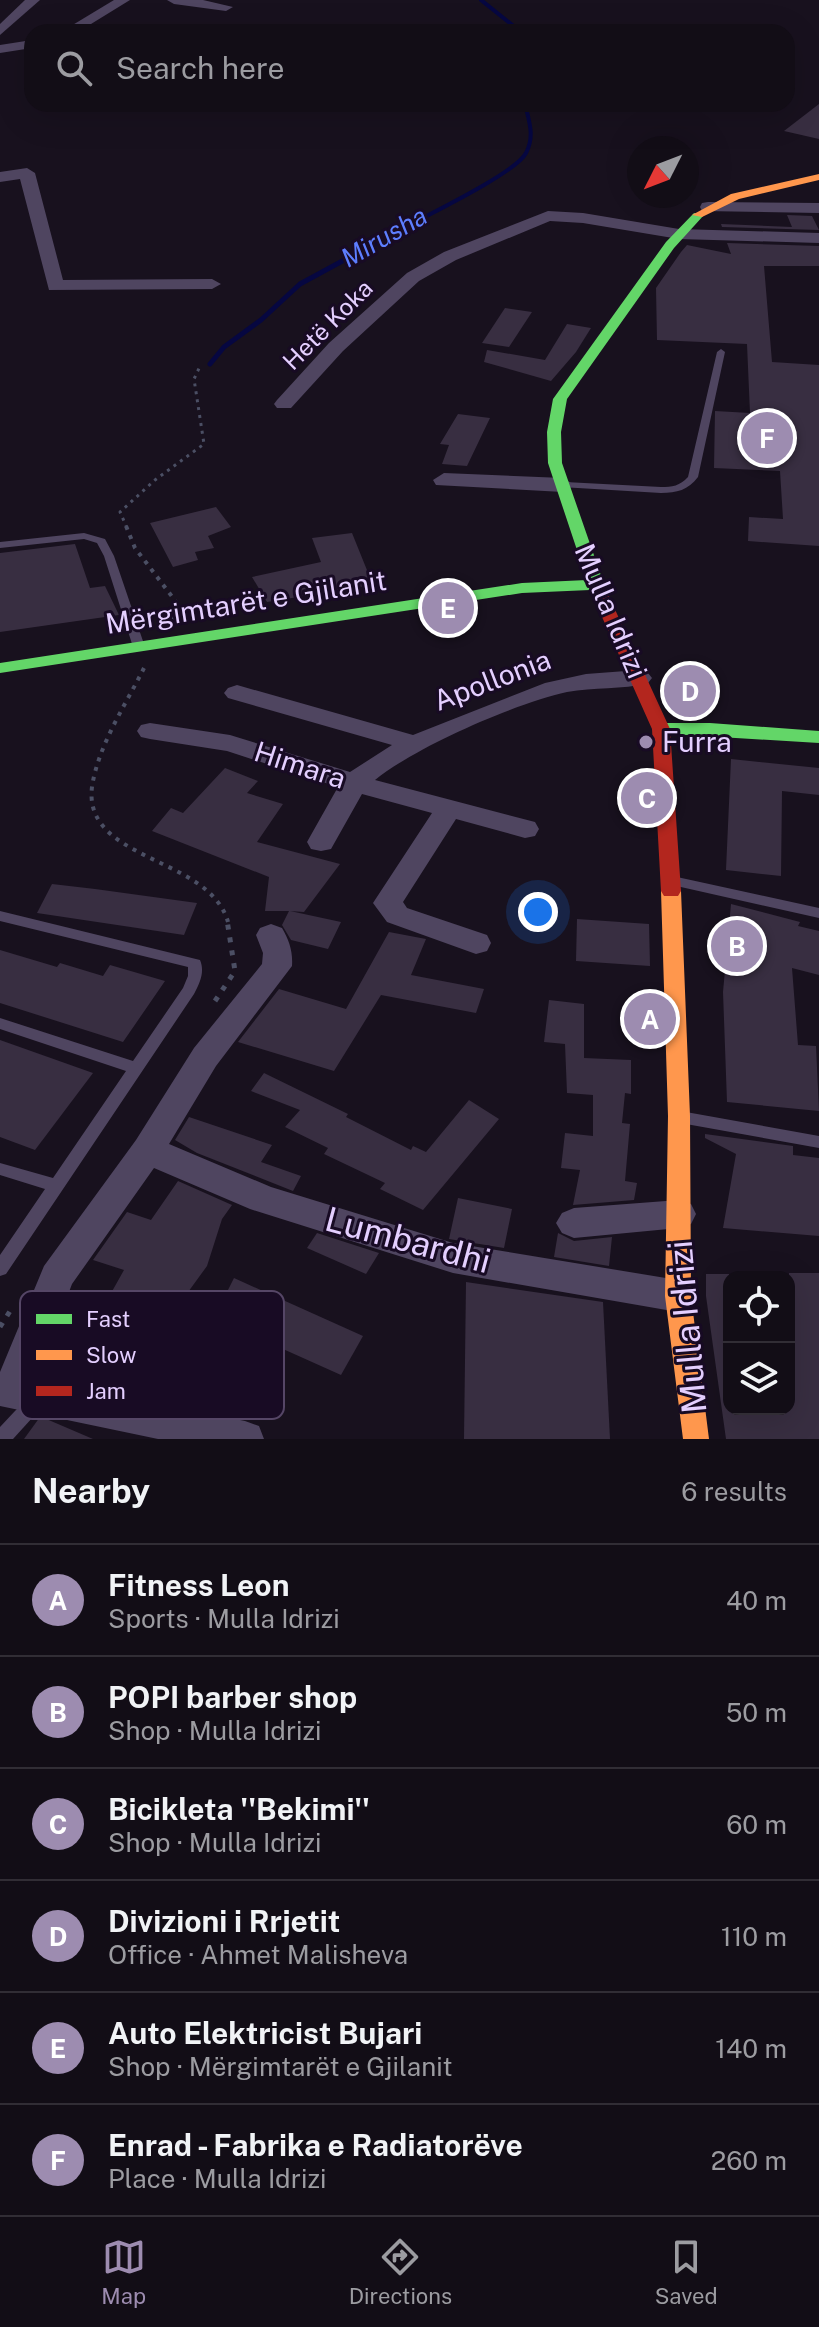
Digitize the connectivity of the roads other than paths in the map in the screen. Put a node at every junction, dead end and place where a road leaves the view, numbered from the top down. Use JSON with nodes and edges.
{"nodes":[{"id":1,"x":33,"y":0,"type":"edge"},
{"id":2,"x":123,"y":0,"type":"edge"},
{"id":3,"x":174,"y":0,"type":"edge"},
{"id":4,"x":226,"y":7,"type":"dead end"},
{"id":5,"x":82,"y":24,"type":"edge"},
{"id":6,"x":0,"y":31,"type":"edge"},
{"id":7,"x":24,"y":45,"type":"edge"},
{"id":8,"x":0,"y":49,"type":"edge"},
{"id":9,"x":34,"y":154,"type":"dead end"},
{"id":10,"x":27,"y":173,"type":"junction"},
{"id":11,"x":0,"y":177,"type":"edge"},
{"id":12,"x":819,"y":177,"type":"edge"},
{"id":13,"x":708,"y":207,"type":"junction"},
{"id":14,"x":819,"y":208,"type":"edge"},
{"id":15,"x":679,"y":234,"type":"junction"},
{"id":16,"x":819,"y":238,"type":"edge"},
{"id":17,"x":212,"y":284,"type":"dead end"},
{"id":18,"x":721,"y":352,"type":"dead end"},
{"id":19,"x":284,"y":404,"type":"dead end"},
{"id":20,"x":444,"y":480,"type":"dead end"},
{"id":21,"x":563,"y":485,"type":"junction"},
{"id":22,"x":0,"y":545,"type":"edge"},
{"id":23,"x":596,"y":585,"type":"junction"},
{"id":24,"x":148,"y":645,"type":"junction"},
{"id":25,"x":0,"y":668,"type":"edge"},
{"id":26,"x":639,"y":678,"type":"junction"},
{"id":27,"x":237,"y":693,"type":"dead end"},
{"id":28,"x":661,"y":729,"type":"junction"},
{"id":29,"x":150,"y":731,"type":"dead end"},
{"id":30,"x":819,"y":737,"type":"edge"},
{"id":31,"x":417,"y":744,"type":"junction"},
{"id":32,"x":355,"y":783,"type":"junction"},
{"id":33,"x":448,"y":810,"type":"junction"},
{"id":34,"x":525,"y":829,"type":"dead end"},
{"id":35,"x":321,"y":842,"type":"dead end"},
{"id":36,"x":671,"y":881,"type":"junction"},
{"id":37,"x":819,"y":913,"type":"edge"},
{"id":38,"x":0,"y":916,"type":"edge"},
{"id":39,"x":271,"y":935,"type":"dead end"},
{"id":40,"x":476,"y":943,"type":"dead end"},
{"id":41,"x":0,"y":1023,"type":"edge"},
{"id":42,"x":136,"y":1068,"type":"junction"},
{"id":43,"x":679,"y":1116,"type":"junction"},
{"id":44,"x":819,"y":1142,"type":"edge"},
{"id":45,"x":148,"y":1150,"type":"junction"},
{"id":46,"x":0,"y":1169,"type":"edge"},
{"id":47,"x":56,"y":1186,"type":"junction"},
{"id":48,"x":679,"y":1214,"type":"junction"},
{"id":49,"x":574,"y":1223,"type":"dead end"},
{"id":50,"x":0,"y":1269,"type":"edge"},
{"id":51,"x":52,"y":1291,"type":"edge"},
{"id":52,"x":678,"y":1296,"type":"junction"},
{"id":53,"x":13,"y":1392,"type":"edge"},
{"id":54,"x":146,"y":1419,"type":"edge"},
{"id":55,"x":1,"y":1439,"type":"edge"},
{"id":56,"x":245,"y":1439,"type":"edge"},
{"id":57,"x":696,"y":1439,"type":"edge"}],
"edges":[{"from":1,"to":6,"type":"street"},
{"from":2,"to":5,"type":"street"},
{"from":3,"to":4,"type":"street"},
{"from":7,"to":8,"type":"street"},
{"from":9,"to":10,"type":"street"},
{"from":10,"to":11,"type":"street"},
{"from":10,"to":17,"type":"street"},
{"from":12,"to":13,"type":"street","name":"Mulla Idrizi"},
{"from":13,"to":14,"type":"street"},
{"from":13,"to":15,"type":"street","name":"Mulla Idrizi"},
{"from":15,"to":16,"type":"street","name":"Hetë Koka"},
{"from":15,"to":19,"type":"street","name":"Hetë Koka"},
{"from":15,"to":21,"type":"street","name":"Mulla Idrizi"},
{"from":18,"to":21,"type":"lane"},
{"from":20,"to":21,"type":"street"},
{"from":21,"to":23,"type":"street","name":"Mulla Idrizi"},
{"from":22,"to":24,"type":"lane"},
{"from":23,"to":24,"type":"street","name":"Mërgimtarët e Gjilanit"},
{"from":23,"to":26,"type":"street","name":"Mulla Idrizi"},
{"from":24,"to":25,"type":"street","name":"Mërgimtarët e Gjilanit"},
{"from":26,"to":28,"type":"street","name":"Mulla Idrizi"},
{"from":26,"to":31,"type":"street","name":"Apollonia"},
{"from":27,"to":31,"type":"street","name":"Apollonia"},
{"from":28,"to":30,"type":"street"},
{"from":28,"to":36,"type":"street","name":"Mulla Idrizi"},
{"from":29,"to":32,"type":"street","name":"Himara"},
{"from":31,"to":32,"type":"street","name":"Apollonia"},
{"from":32,"to":33,"type":"street","name":"Himara"},
{"from":32,"to":35,"type":"street"},
{"from":33,"to":34,"type":"street","name":"Himara"},
{"from":33,"to":40,"type":"street"},
{"from":36,"to":37,"type":"lane"},
{"from":36,"to":43,"type":"street","name":"Mulla Idrizi"},
{"from":38,"to":42,"type":"lane"},
{"from":39,"to":45,"type":"street"},
{"from":41,"to":42,"type":"lane"},
{"from":42,"to":47,"type":"lane"},
{"from":43,"to":44,"type":"lane"},
{"from":43,"to":48,"type":"street","name":"Mulla Idrizi"},
{"from":45,"to":51,"type":"street"},
{"from":45,"to":52,"type":"street","name":"Lumbardhi"},
{"from":46,"to":47,"type":"lane"},
{"from":47,"to":50,"type":"lane"},
{"from":48,"to":49,"type":"street","name":"Mulla Idrizi"},
{"from":48,"to":52,"type":"street","name":"Mulla Idrizi"},
{"from":52,"to":57,"type":"street","name":"Mulla Idrizi"},
{"from":53,"to":55,"type":"lane"},
{"from":54,"to":56,"type":"street"}]}
